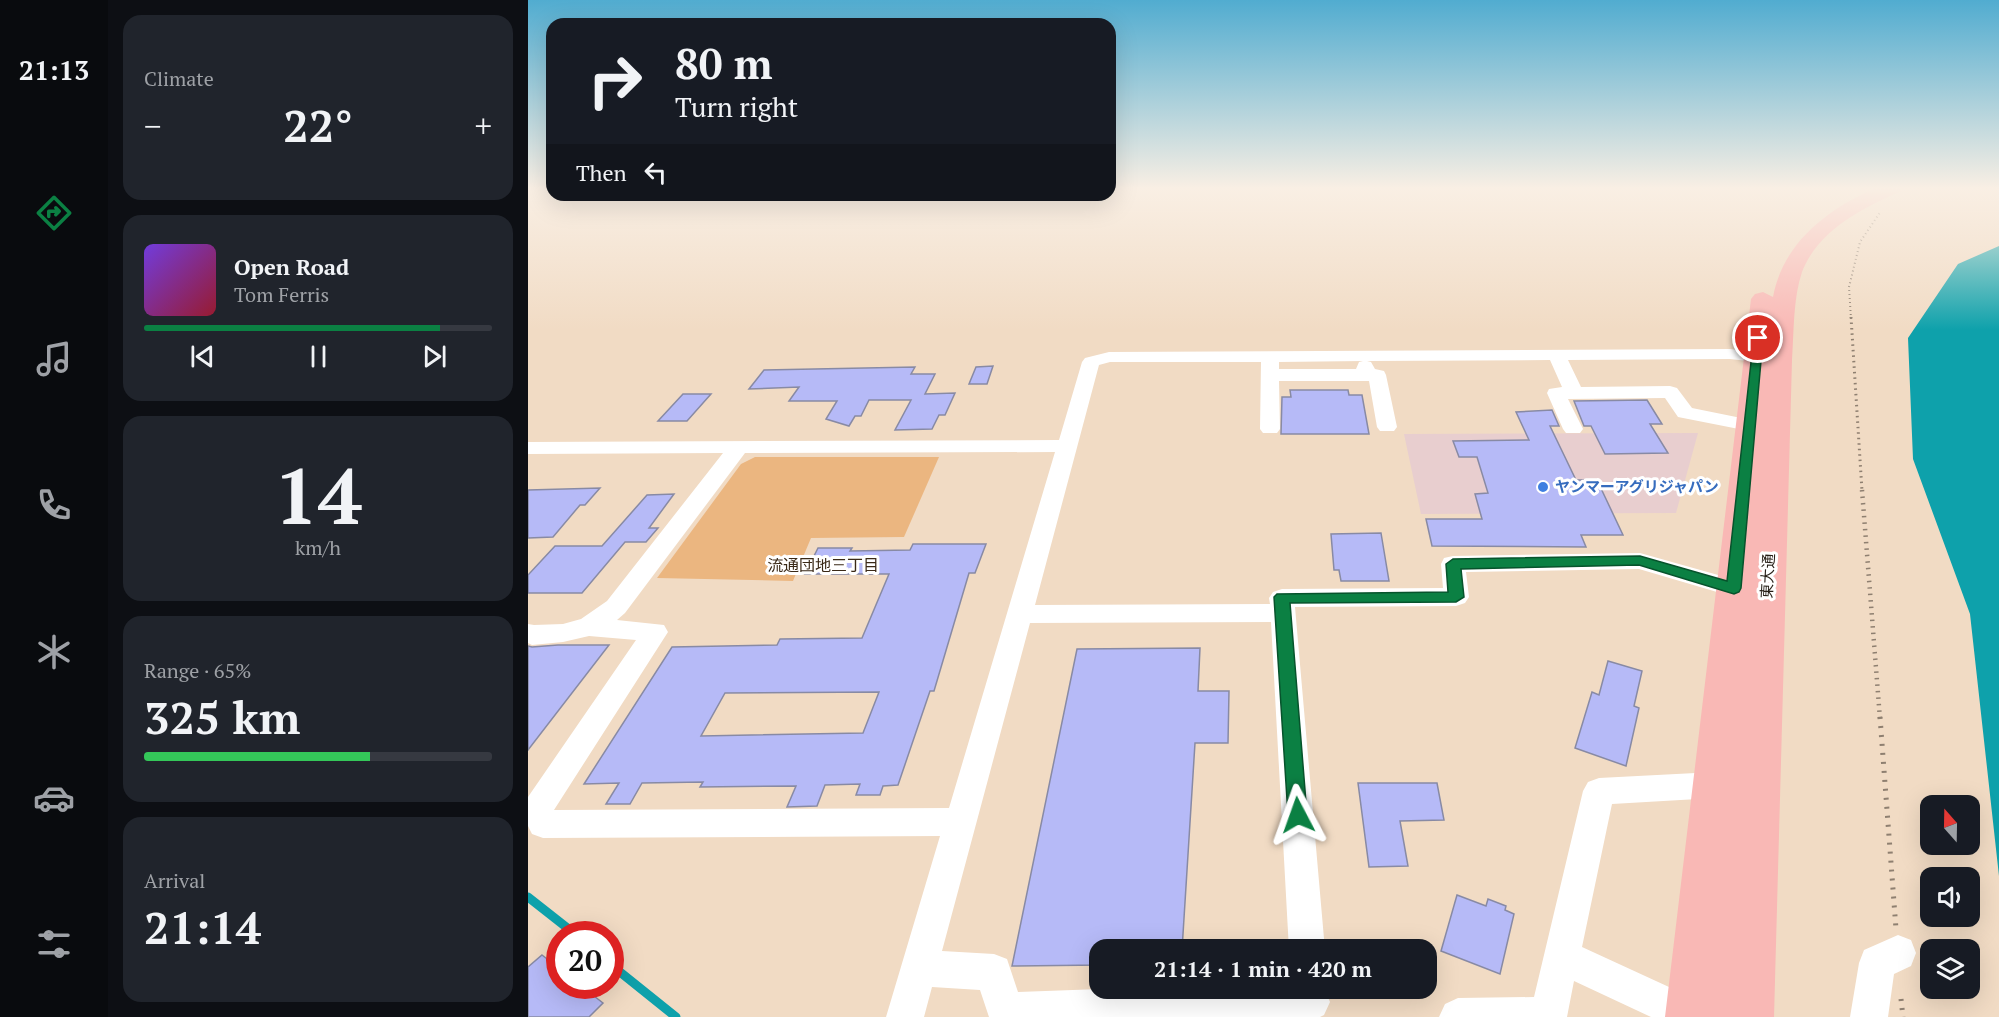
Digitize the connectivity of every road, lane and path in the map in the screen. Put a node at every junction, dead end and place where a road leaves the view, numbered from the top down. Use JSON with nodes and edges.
{"nodes":[{"id":1,"x":1793,"y":234,"type":"edge"},
{"id":2,"x":1865,"y":234,"type":"edge"},
{"id":3,"x":1632,"y":354,"type":"junction"},
{"id":4,"x":1557,"y":355,"type":"junction"},
{"id":5,"x":1767,"y":358,"type":"junction"},
{"id":6,"x":1270,"y":365,"type":"junction"},
{"id":7,"x":1365,"y":365,"type":"junction"},
{"id":8,"x":1657,"y":392,"type":"junction"},
{"id":9,"x":1574,"y":393,"type":"junction"},
{"id":10,"x":1749,"y":425,"type":"junction"},
{"id":11,"x":1387,"y":428,"type":"dead end"},
{"id":12,"x":1270,"y":429,"type":"dead end"},
{"id":13,"x":1573,"y":429,"type":"dead end"},
{"id":14,"x":1065,"y":446,"type":"junction"},
{"id":15,"x":739,"y":447,"type":"junction"},
{"id":16,"x":528,"y":448,"type":"edge"},
{"id":17,"x":1734,"y":588,"type":"junction"},
{"id":18,"x":1283,"y":613,"type":"junction"},
{"id":19,"x":1018,"y":614,"type":"junction"},
{"id":20,"x":589,"y":627,"type":"junction"},
{"id":21,"x":528,"y":633,"type":"edge"},
{"id":22,"x":1715,"y":785,"type":"junction"},
{"id":23,"x":960,"y":822,"type":"junction"},
{"id":24,"x":1306,"y":939,"type":"edge"},
{"id":25,"x":1898,"y":953,"type":"joint"},
{"id":26,"x":1561,"y":956,"type":"junction"},
{"id":27,"x":919,"y":968,"type":"junction"},
{"id":28,"x":1901,"y":996,"type":"dead end"},
{"id":29,"x":1311,"y":1002,"type":"edge"},
{"id":30,"x":905,"y":1017,"type":"edge"},
{"id":31,"x":1458,"y":1017,"type":"edge"},
{"id":32,"x":1693,"y":1017,"type":"edge"},
{"id":33,"x":1746,"y":1017,"type":"edge"},
{"id":34,"x":1869,"y":1017,"type":"edge"},
{"id":35,"x":1903,"y":1017,"type":"edge"}],
"edges":[{"from":1,"to":5,"type":"highway","name":"東大通"},
{"from":2,"to":25,"type":"path"},
{"from":3,"to":4,"type":"street"},
{"from":3,"to":5,"type":"street"},
{"from":3,"to":8,"type":"street"},
{"from":4,"to":7,"type":"street"},
{"from":4,"to":9,"type":"street"},
{"from":5,"to":10,"type":"highway","name":"東大通"},
{"from":5,"to":33,"type":"highway","name":"東大通"},
{"from":6,"to":7,"type":"street"},
{"from":6,"to":12,"type":"street"},
{"from":6,"to":14,"type":"street"},
{"from":7,"to":11,"type":"street"},
{"from":8,"to":9,"type":"street"},
{"from":8,"to":10,"type":"street"},
{"from":9,"to":13,"type":"street"},
{"from":10,"to":17,"type":"highway","name":"東大通"},
{"from":14,"to":15,"type":"street"},
{"from":14,"to":19,"type":"street"},
{"from":15,"to":16,"type":"street"},
{"from":15,"to":20,"type":"street"},
{"from":17,"to":18,"type":"street"},
{"from":17,"to":22,"type":"highway","name":"東大通"},
{"from":18,"to":19,"type":"street"},
{"from":18,"to":24,"type":"street"},
{"from":19,"to":23,"type":"street"},
{"from":20,"to":21,"type":"street"},
{"from":20,"to":23,"type":"street"},
{"from":22,"to":26,"type":"street"},
{"from":22,"to":32,"type":"highway","name":"東大通"},
{"from":23,"to":27,"type":"street"},
{"from":25,"to":34,"type":"street"},
{"from":26,"to":31,"type":"street"},
{"from":26,"to":32,"type":"street"},
{"from":27,"to":29,"type":"street"},
{"from":27,"to":30,"type":"street"},
{"from":28,"to":35,"type":"path"}]}
